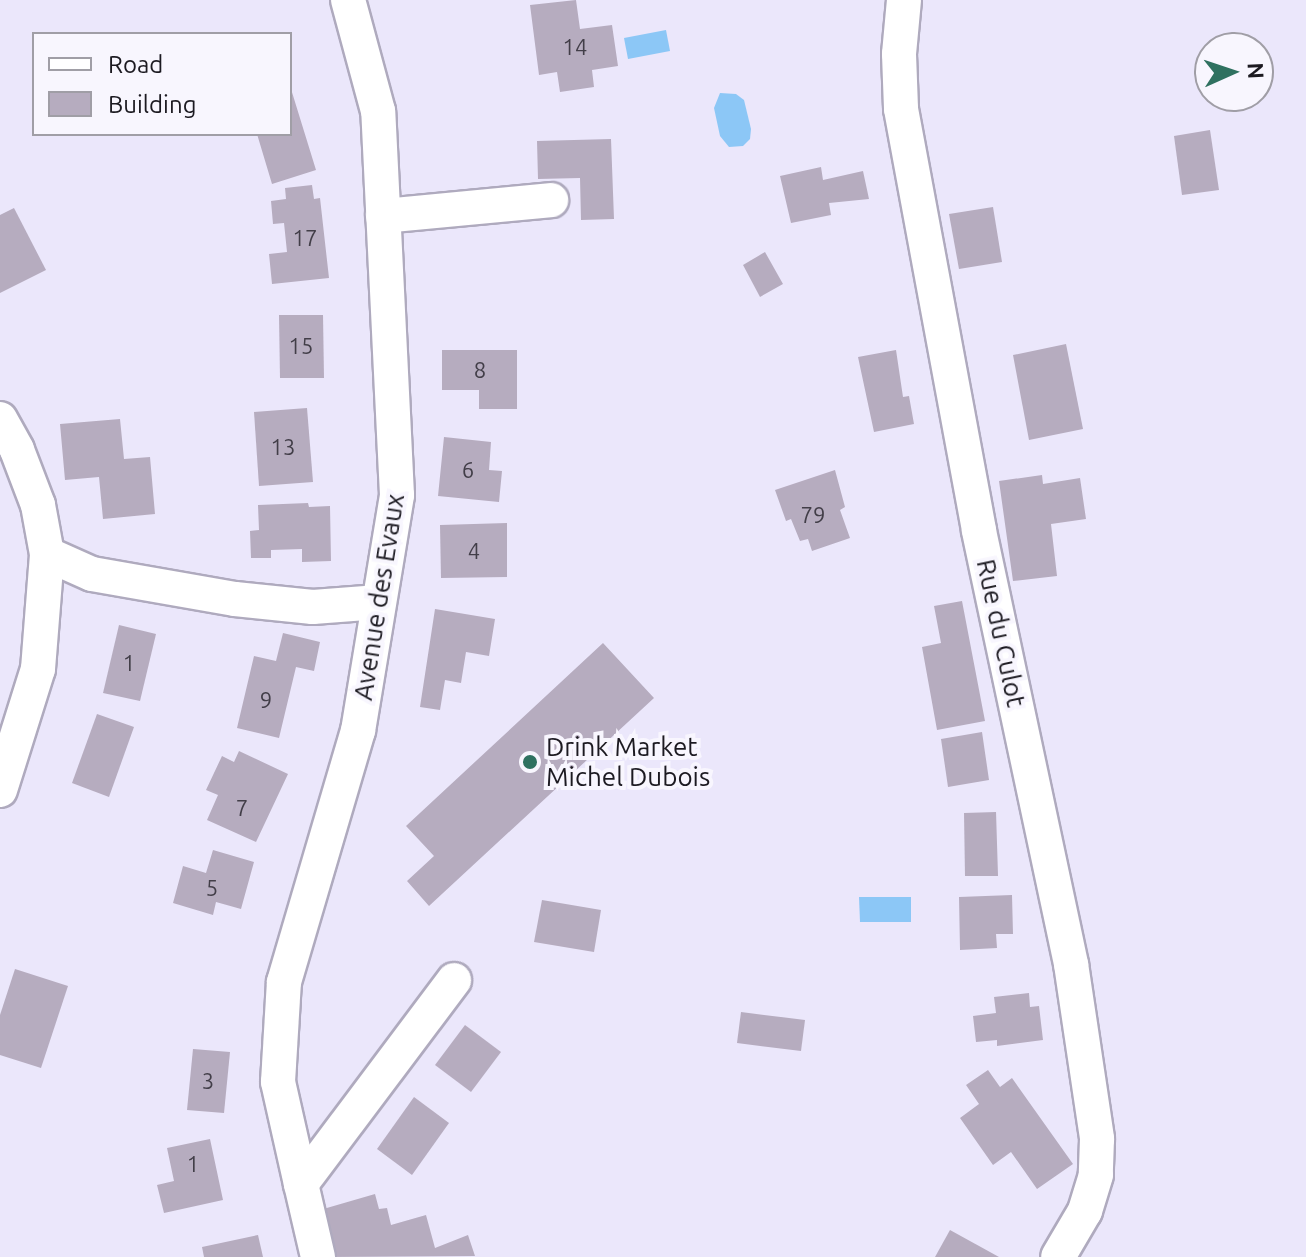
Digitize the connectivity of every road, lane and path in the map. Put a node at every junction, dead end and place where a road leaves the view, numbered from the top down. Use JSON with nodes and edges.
{"nodes":[{"id":1,"x":348,"y":0,"type":"edge"},
{"id":2,"x":904,"y":0,"type":"edge"},
{"id":3,"x":551,"y":200,"type":"dead end"},
{"id":4,"x":383,"y":216,"type":"junction"},
{"id":5,"x":0,"y":419,"type":"edge"},
{"id":6,"x":47,"y":554,"type":"junction"},
{"id":7,"x":379,"y":602,"type":"junction"},
{"id":8,"x":0,"y":790,"type":"edge"},
{"id":9,"x":454,"y":980,"type":"dead end"},
{"id":10,"x":301,"y":1184,"type":"junction"},
{"id":11,"x":318,"y":1257,"type":"edge"},
{"id":12,"x":1058,"y":1257,"type":"edge"}],
"edges":[{"from":1,"to":4,"type":"street","name":"Avenue des Evaux"},
{"from":2,"to":12,"type":"street","name":"Rue du Culot"},
{"from":3,"to":4,"type":"street"},
{"from":4,"to":7,"type":"street","name":"Avenue des Evaux"},
{"from":5,"to":6,"type":"street"},
{"from":6,"to":7,"type":"street"},
{"from":6,"to":8,"type":"street"},
{"from":7,"to":10,"type":"street","name":"Avenue des Evaux"},
{"from":9,"to":10,"type":"street"},
{"from":10,"to":11,"type":"street","name":"Avenue des Evaux"}]}
